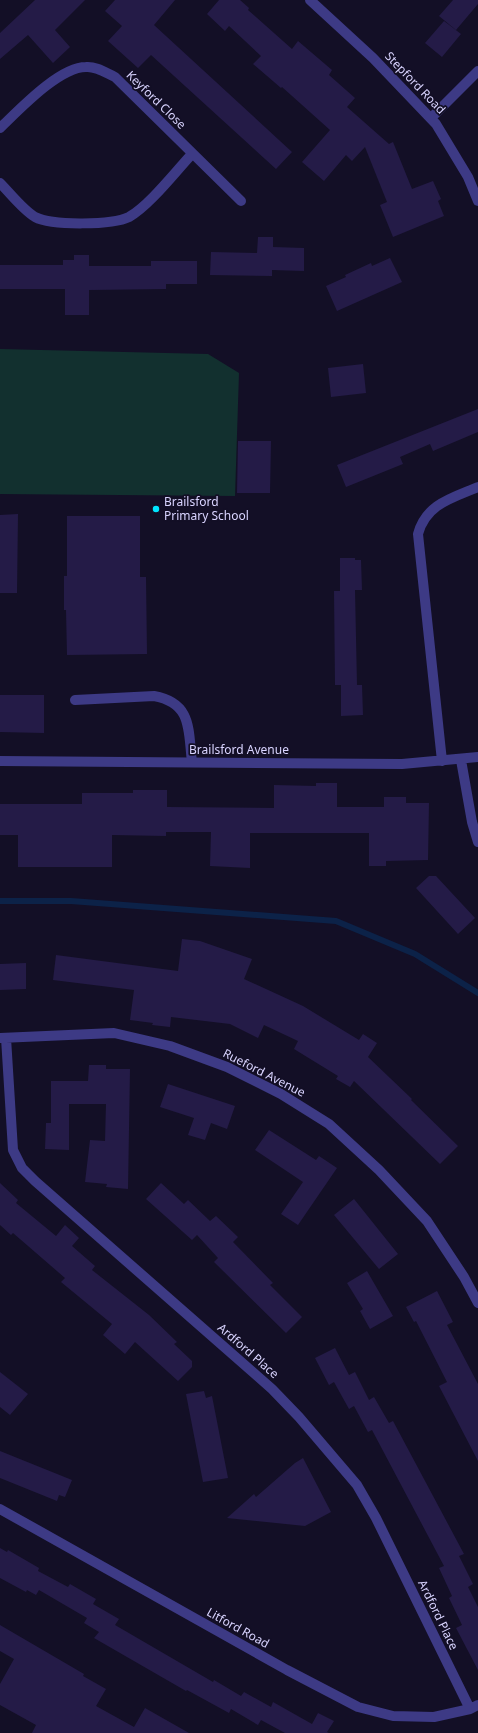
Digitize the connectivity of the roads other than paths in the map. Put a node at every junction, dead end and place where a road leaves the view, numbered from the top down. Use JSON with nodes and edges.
{"nodes":[{"id":1,"x":310,"y":0,"type":"edge"},
{"id":2,"x":478,"y":71,"type":"edge"},
{"id":3,"x":431,"y":118,"type":"junction"},
{"id":4,"x":0,"y":128,"type":"edge"},
{"id":5,"x":192,"y":154,"type":"junction"},
{"id":6,"x":0,"y":183,"type":"edge"},
{"id":7,"x":241,"y":201,"type":"dead end"},
{"id":8,"x":478,"y":201,"type":"edge"},
{"id":9,"x":478,"y":487,"type":"edge"},
{"id":10,"x":75,"y":700,"type":"dead end"},
{"id":11,"x":478,"y":757,"type":"edge"},
{"id":12,"x":461,"y":760,"type":"junction"},
{"id":13,"x":0,"y":761,"type":"edge"},
{"id":14,"x":442,"y":761,"type":"junction"},
{"id":15,"x":192,"y":762,"type":"junction"},
{"id":16,"x":478,"y":842,"type":"edge"},
{"id":17,"x":3,"y":1038,"type":"edge"},
{"id":18,"x":478,"y":1303,"type":"edge"},
{"id":19,"x":0,"y":1509,"type":"edge"},
{"id":20,"x":474,"y":1707,"type":"edge"}],
"edges":[{"from":1,"to":3,"type":"street","name":"Stepford Road"},
{"from":2,"to":3,"type":"street"},
{"from":3,"to":8,"type":"street","name":"Stepford Road"},
{"from":4,"to":5,"type":"street","name":"Keyford Close"},
{"from":5,"to":6,"type":"street"},
{"from":5,"to":7,"type":"street","name":"Keyford Close"},
{"from":9,"to":14,"type":"street"},
{"from":10,"to":15,"type":"street"},
{"from":11,"to":12,"type":"street","name":"Brailsford Avenue"},
{"from":12,"to":14,"type":"street","name":"Brailsford Avenue"},
{"from":12,"to":16,"type":"street"},
{"from":13,"to":15,"type":"street","name":"Brailsford Avenue"},
{"from":14,"to":15,"type":"street","name":"Brailsford Avenue"},
{"from":17,"to":18,"type":"street","name":"Rueford Avenue"},
{"from":17,"to":20,"type":"street","name":"Ardford Place"},
{"from":19,"to":20,"type":"street","name":"Litford Road"}]}
